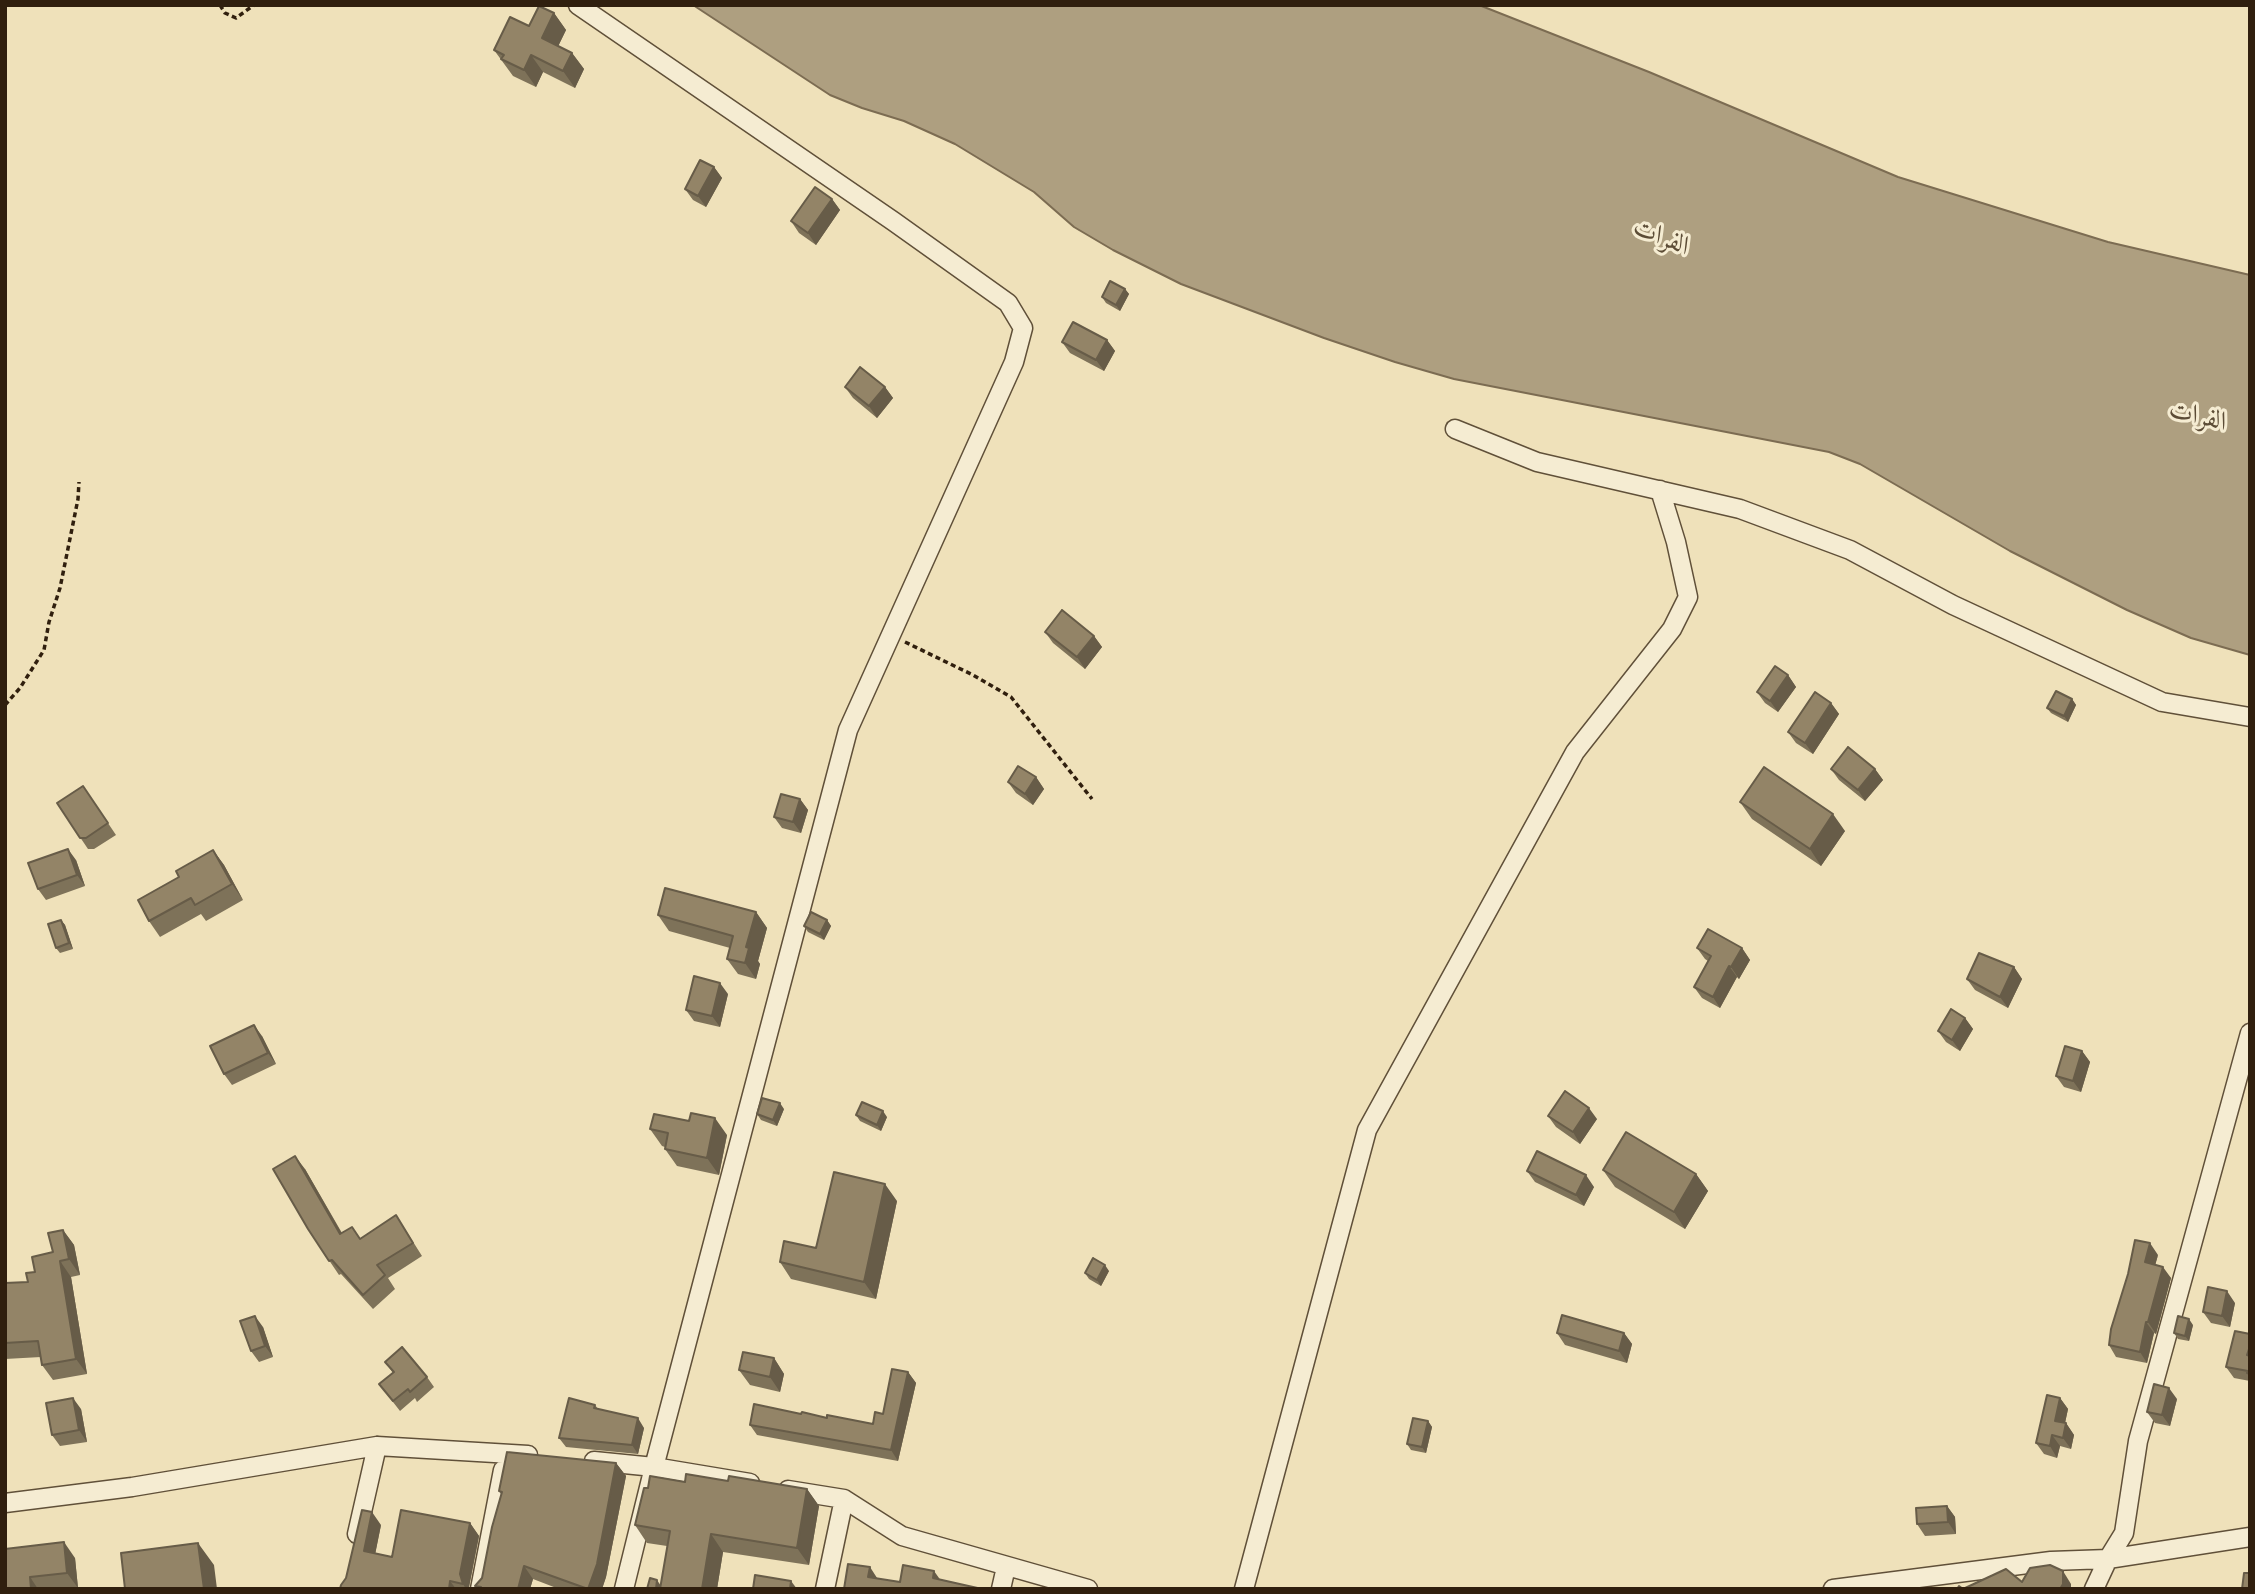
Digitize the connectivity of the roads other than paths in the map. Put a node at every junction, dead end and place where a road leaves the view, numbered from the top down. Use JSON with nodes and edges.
{"nodes":[{"id":1,"x":578,"y":5,"type":"edge"},
{"id":2,"x":1455,"y":429,"type":"dead end"},
{"id":3,"x":1660,"y":491,"type":"junction"},
{"id":4,"x":2250,"y":718,"type":"edge"},
{"id":5,"x":2250,"y":1033,"type":"edge"},
{"id":6,"x":377,"y":1446,"type":"junction"},
{"id":7,"x":507,"y":1453,"type":"junction"},
{"id":8,"x":544,"y":1457,"type":"edge"},
{"id":9,"x":582,"y":1460,"type":"edge"},
{"id":10,"x":654,"y":1467,"type":"junction"},
{"id":11,"x":844,"y":1499,"type":"junction"},
{"id":12,"x":5,"y":1503,"type":"edge"},
{"id":13,"x":2250,"y":1537,"type":"edge"},
{"id":14,"x":353,"y":1550,"type":"edge"},
{"id":15,"x":2108,"y":1559,"type":"junction"},
{"id":16,"x":1006,"y":1567,"type":"junction"},
{"id":17,"x":480,"y":1589,"type":"edge"},
{"id":18,"x":624,"y":1589,"type":"edge"},
{"id":19,"x":825,"y":1589,"type":"edge"},
{"id":20,"x":1001,"y":1589,"type":"edge"},
{"id":21,"x":1088,"y":1589,"type":"edge"},
{"id":22,"x":1244,"y":1589,"type":"edge"},
{"id":23,"x":1833,"y":1589,"type":"edge"},
{"id":24,"x":2094,"y":1589,"type":"edge"}],
"edges":[{"from":1,"to":10,"type":"street"},
{"from":2,"to":3,"type":"street"},
{"from":3,"to":4,"type":"street"},
{"from":3,"to":22,"type":"street"},
{"from":5,"to":15,"type":"street"},
{"from":6,"to":7,"type":"street"},
{"from":6,"to":12,"type":"street"},
{"from":6,"to":14,"type":"street"},
{"from":7,"to":8,"type":"street"},
{"from":7,"to":17,"type":"street"},
{"from":9,"to":10,"type":"street"},
{"from":10,"to":11,"type":"street"},
{"from":10,"to":18,"type":"street"},
{"from":11,"to":16,"type":"street"},
{"from":11,"to":19,"type":"street"},
{"from":13,"to":15,"type":"street"},
{"from":15,"to":23,"type":"street"},
{"from":15,"to":24,"type":"street"},
{"from":16,"to":20,"type":"street"},
{"from":16,"to":21,"type":"street"}]}
